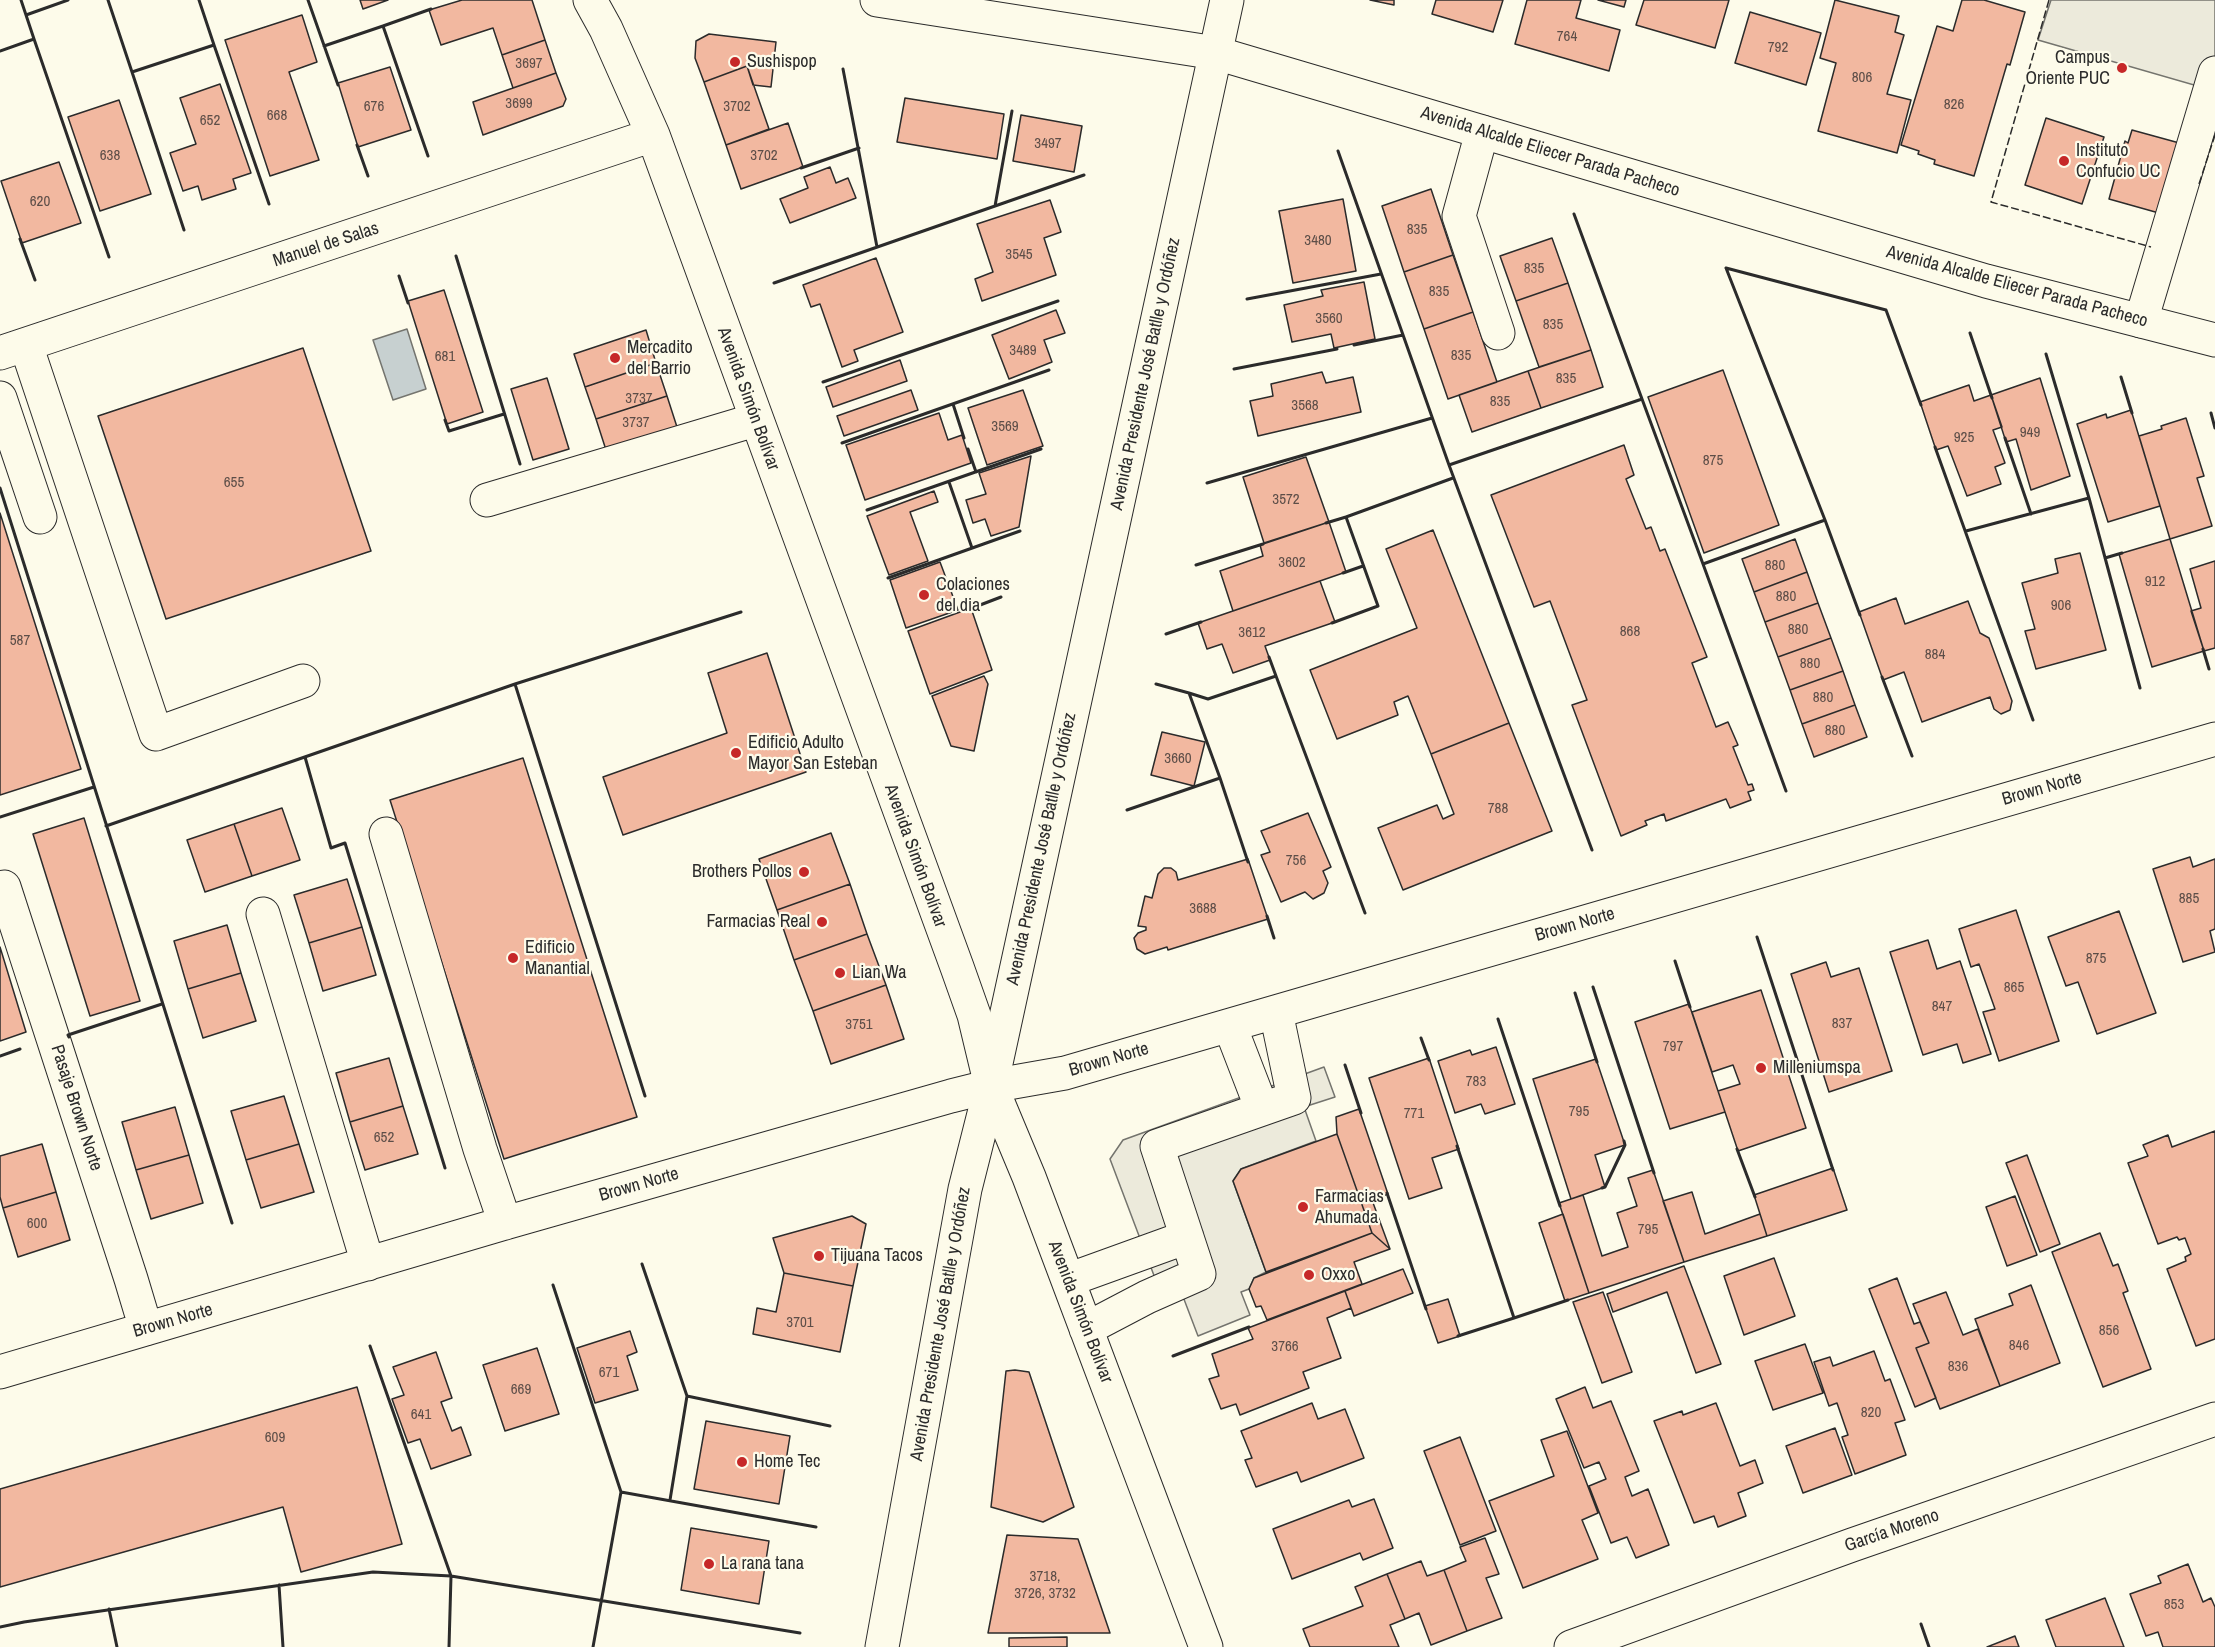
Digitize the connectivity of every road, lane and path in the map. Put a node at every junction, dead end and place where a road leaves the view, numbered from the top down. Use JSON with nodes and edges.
{"nodes":[{"id":1,"x":590,"y":0,"type":"edge"},
{"id":2,"x":877,"y":0,"type":"edge"},
{"id":3,"x":1227,"y":0,"type":"edge"},
{"id":4,"x":974,"y":7,"type":"edge"},
{"id":5,"x":1216,"y":53,"type":"junction"},
{"id":6,"x":2215,"y":73,"type":"edge"},
{"id":7,"x":1482,"y":132,"type":"junction"},
{"id":8,"x":653,"y":135,"type":"junction"},
{"id":9,"x":2141,"y":321,"type":"junction"},
{"id":10,"x":1498,"y":333,"type":"dead end"},
{"id":11,"x":2215,"y":340,"type":"edge"},
{"id":12,"x":13,"y":349,"type":"edge"},
{"id":13,"x":0,"y":398,"type":"edge"},
{"id":14,"x":755,"y":420,"type":"junction"},
{"id":15,"x":487,"y":500,"type":"dead end"},
{"id":16,"x":40,"y":517,"type":"dead end"},
{"id":17,"x":303,"y":681,"type":"dead end"},
{"id":18,"x":2215,"y":739,"type":"edge"},
{"id":19,"x":386,"y":834,"type":"dead end"},
{"id":20,"x":4,"y":887,"type":"dead end"},
{"id":21,"x":263,"y":914,"type":"dead end"},
{"id":22,"x":1276,"y":1012,"type":"junction"},
{"id":23,"x":1230,"y":1026,"type":"junction"},
{"id":24,"x":991,"y":1086,"type":"junction"},
{"id":25,"x":1262,"y":1109,"type":"junction"},
{"id":26,"x":504,"y":1223,"type":"junction"},
{"id":27,"x":1187,"y":1237,"type":"junction"},
{"id":28,"x":368,"y":1264,"type":"junction"},
{"id":29,"x":1068,"y":1280,"type":"junction"},
{"id":30,"x":146,"y":1329,"type":"junction"},
{"id":31,"x":1086,"y":1329,"type":"junction"},
{"id":32,"x":0,"y":1372,"type":"edge"},
{"id":33,"x":2215,"y":1419,"type":"edge"},
{"id":34,"x":882,"y":1647,"type":"edge"},
{"id":35,"x":1206,"y":1647,"type":"edge"},
{"id":36,"x":1571,"y":1647,"type":"edge"}],
"edges":[{"from":1,"to":8,"type":"street","name":"Avenida Simón Bolívar"},
{"from":2,"to":4,"type":"street","name":"Avenida Alcalde Eliecer Parada Pacheco"},
{"from":3,"to":5,"type":"street","name":"Avenida Presidente José Batlle y Ordóñez"},
{"from":4,"to":5,"type":"street","name":"Avenida Alcalde Eliecer Parada Pacheco"},
{"from":5,"to":7,"type":"street","name":"Avenida Alcalde Eliecer Parada Pacheco"},
{"from":5,"to":24,"type":"street","name":"Avenida Presidente José Batlle y Ordóñez"},
{"from":6,"to":9,"type":"street"},
{"from":7,"to":9,"type":"street","name":"Avenida Alcalde Eliecer Parada Pacheco"},
{"from":7,"to":10,"type":"street"},
{"from":8,"to":12,"type":"street","name":"Manuel de Salas"},
{"from":8,"to":14,"type":"street","name":"Avenida Simón Bolívar"},
{"from":9,"to":11,"type":"street","name":"Avenida Alcalde Eliecer Parada Pacheco"},
{"from":12,"to":17,"type":"street"},
{"from":13,"to":16,"type":"street"},
{"from":14,"to":15,"type":"street"},
{"from":14,"to":24,"type":"street","name":"Avenida Simón Bolívar"},
{"from":18,"to":22,"type":"street","name":"Brown Norte"},
{"from":19,"to":26,"type":"street"},
{"from":20,"to":30,"type":"street","name":"Pasaje Brown Norte"},
{"from":21,"to":28,"type":"street"},
{"from":22,"to":23,"type":"street","name":"Brown Norte"},
{"from":22,"to":25,"type":"street"},
{"from":23,"to":24,"type":"street","name":"Brown Norte"},
{"from":23,"to":25,"type":"street"},
{"from":24,"to":26,"type":"street","name":"Brown Norte"},
{"from":24,"to":29,"type":"street","name":"Avenida Simón Bolívar"},
{"from":24,"to":34,"type":"street","name":"Avenida Presidente José Batlle y Ordóñez"},
{"from":25,"to":27,"type":"street"},
{"from":26,"to":28,"type":"street","name":"Brown Norte"},
{"from":27,"to":29,"type":"street"},
{"from":27,"to":31,"type":"street"},
{"from":28,"to":30,"type":"street","name":"Brown Norte"},
{"from":29,"to":31,"type":"street","name":"Avenida Simón Bolívar"},
{"from":30,"to":32,"type":"street","name":"Brown Norte"},
{"from":31,"to":35,"type":"street","name":"Avenida Simón Bolívar"},
{"from":33,"to":36,"type":"street","name":"García Moreno"}]}
